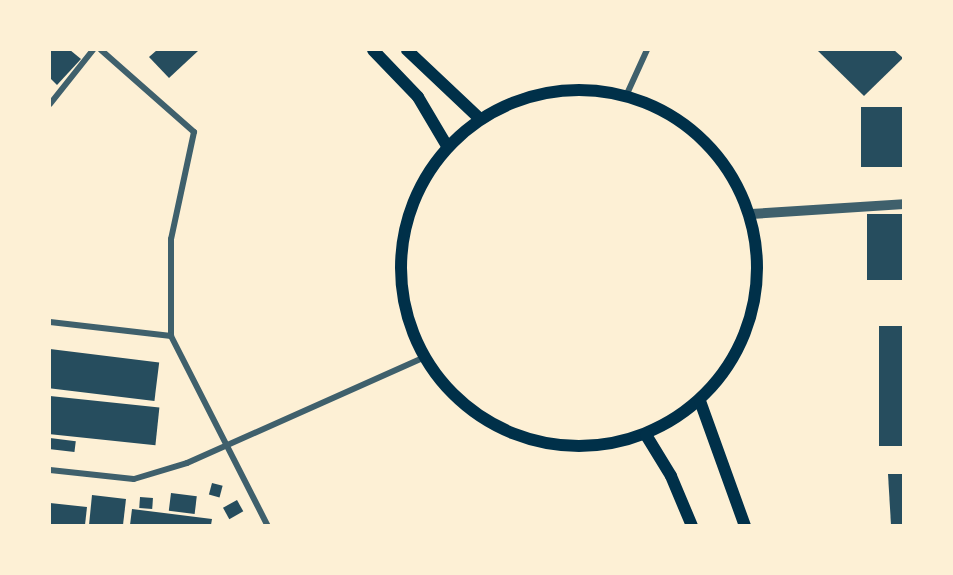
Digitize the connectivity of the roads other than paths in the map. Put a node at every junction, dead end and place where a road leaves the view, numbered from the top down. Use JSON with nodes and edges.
{"nodes":[{"id":1,"x":93,"y":50,"type":"edge"},
{"id":2,"x":101,"y":50,"type":"edge"},
{"id":3,"x":373,"y":50,"type":"edge"},
{"id":4,"x":408,"y":50,"type":"edge"},
{"id":5,"x":648,"y":50,"type":"edge"},
{"id":6,"x":626,"y":96,"type":"junction"},
{"id":7,"x":50,"y":104,"type":"edge"},
{"id":8,"x":480,"y":119,"type":"junction"},
{"id":9,"x":447,"y":146,"type":"junction"},
{"id":10,"x":903,"y":204,"type":"edge"},
{"id":11,"x":751,"y":214,"type":"junction"},
{"id":12,"x":50,"y":322,"type":"edge"},
{"id":13,"x":171,"y":336,"type":"junction"},
{"id":14,"x":423,"y":358,"type":"junction"},
{"id":15,"x":700,"y":401,"type":"junction"},
{"id":16,"x":646,"y":435,"type":"junction"},
{"id":17,"x":228,"y":443,"type":"junction"},
{"id":18,"x":50,"y":470,"type":"edge"},
{"id":19,"x":268,"y":525,"type":"edge"},
{"id":20,"x":692,"y":525,"type":"edge"},
{"id":21,"x":745,"y":525,"type":"edge"}],
"edges":[{"from":1,"to":7,"type":"street"},
{"from":2,"to":13,"type":"street"},
{"from":3,"to":9,"type":"main road"},
{"from":4,"to":8,"type":"main road"},
{"from":5,"to":6,"type":"street"},
{"from":6,"to":8,"type":"main road"},
{"from":6,"to":11,"type":"main road"},
{"from":8,"to":9,"type":"main road"},
{"from":9,"to":14,"type":"main road"},
{"from":10,"to":11,"type":"street"},
{"from":11,"to":15,"type":"main road"},
{"from":12,"to":13,"type":"street"},
{"from":13,"to":17,"type":"street"},
{"from":14,"to":16,"type":"main road"},
{"from":14,"to":17,"type":"street"},
{"from":15,"to":16,"type":"main road"},
{"from":15,"to":21,"type":"main road"},
{"from":16,"to":20,"type":"main road"},
{"from":17,"to":18,"type":"street"},
{"from":17,"to":19,"type":"street"}]}
